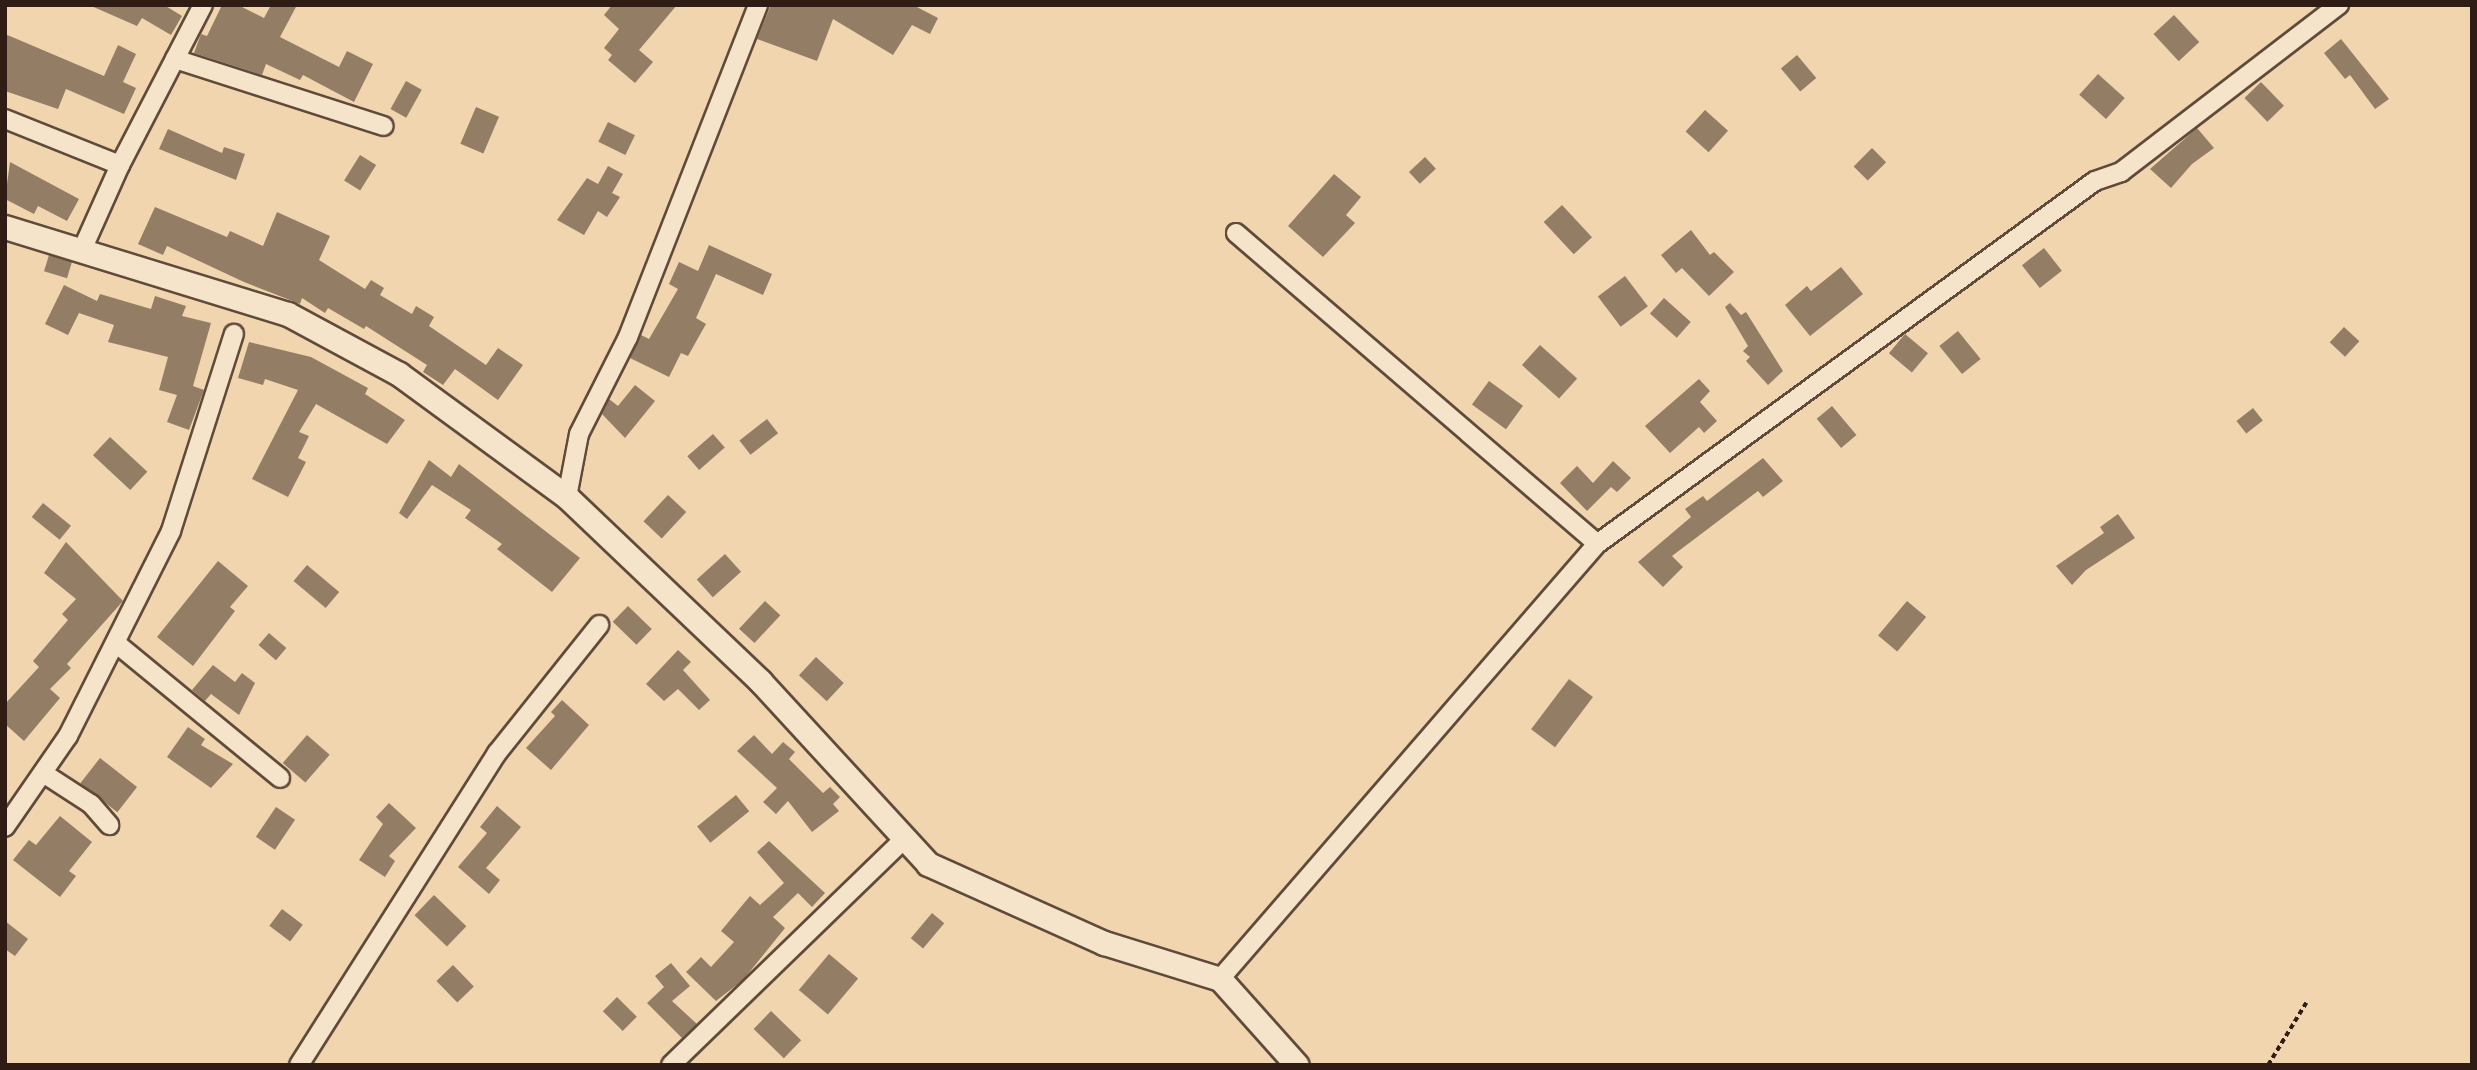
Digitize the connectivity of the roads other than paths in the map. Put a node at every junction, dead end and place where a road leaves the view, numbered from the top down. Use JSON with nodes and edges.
{"nodes":[{"id":1,"x":203,"y":5,"type":"edge"},
{"id":2,"x":758,"y":5,"type":"edge"},
{"id":3,"x":2339,"y":5,"type":"edge"},
{"id":4,"x":175,"y":59,"type":"junction"},
{"id":5,"x":5,"y":119,"type":"edge"},
{"id":6,"x":384,"y":126,"type":"dead end"},
{"id":7,"x":120,"y":165,"type":"junction"},
{"id":8,"x":5,"y":227,"type":"edge"},
{"id":9,"x":1236,"y":233,"type":"dead end"},
{"id":10,"x":82,"y":250,"type":"junction"},
{"id":11,"x":234,"y":334,"type":"dead end"},
{"id":12,"x":567,"y":497,"type":"junction"},
{"id":13,"x":1597,"y":544,"type":"junction"},
{"id":14,"x":599,"y":625,"type":"dead end"},
{"id":15,"x":117,"y":644,"type":"junction"},
{"id":16,"x":43,"y":773,"type":"junction"},
{"id":17,"x":280,"y":778,"type":"dead end"},
{"id":18,"x":109,"y":825,"type":"dead end"},
{"id":19,"x":5,"y":827,"type":"edge"},
{"id":20,"x":904,"y":839,"type":"junction"},
{"id":21,"x":1220,"y":979,"type":"junction"},
{"id":22,"x":299,"y":1065,"type":"edge"},
{"id":23,"x":671,"y":1065,"type":"edge"},
{"id":24,"x":1297,"y":1065,"type":"edge"}],
"edges":[{"from":1,"to":4,"type":"street"},
{"from":2,"to":12,"type":"street"},
{"from":3,"to":13,"type":"street"},
{"from":4,"to":6,"type":"street"},
{"from":4,"to":7,"type":"street"},
{"from":5,"to":7,"type":"street"},
{"from":7,"to":10,"type":"street"},
{"from":8,"to":10,"type":"street"},
{"from":9,"to":13,"type":"street"},
{"from":10,"to":12,"type":"street"},
{"from":11,"to":15,"type":"street"},
{"from":12,"to":20,"type":"street"},
{"from":13,"to":21,"type":"street"},
{"from":14,"to":22,"type":"street"},
{"from":15,"to":16,"type":"street"},
{"from":15,"to":17,"type":"street"},
{"from":16,"to":18,"type":"street"},
{"from":16,"to":19,"type":"street"},
{"from":20,"to":21,"type":"street"},
{"from":20,"to":23,"type":"street"},
{"from":21,"to":24,"type":"street"}]}
